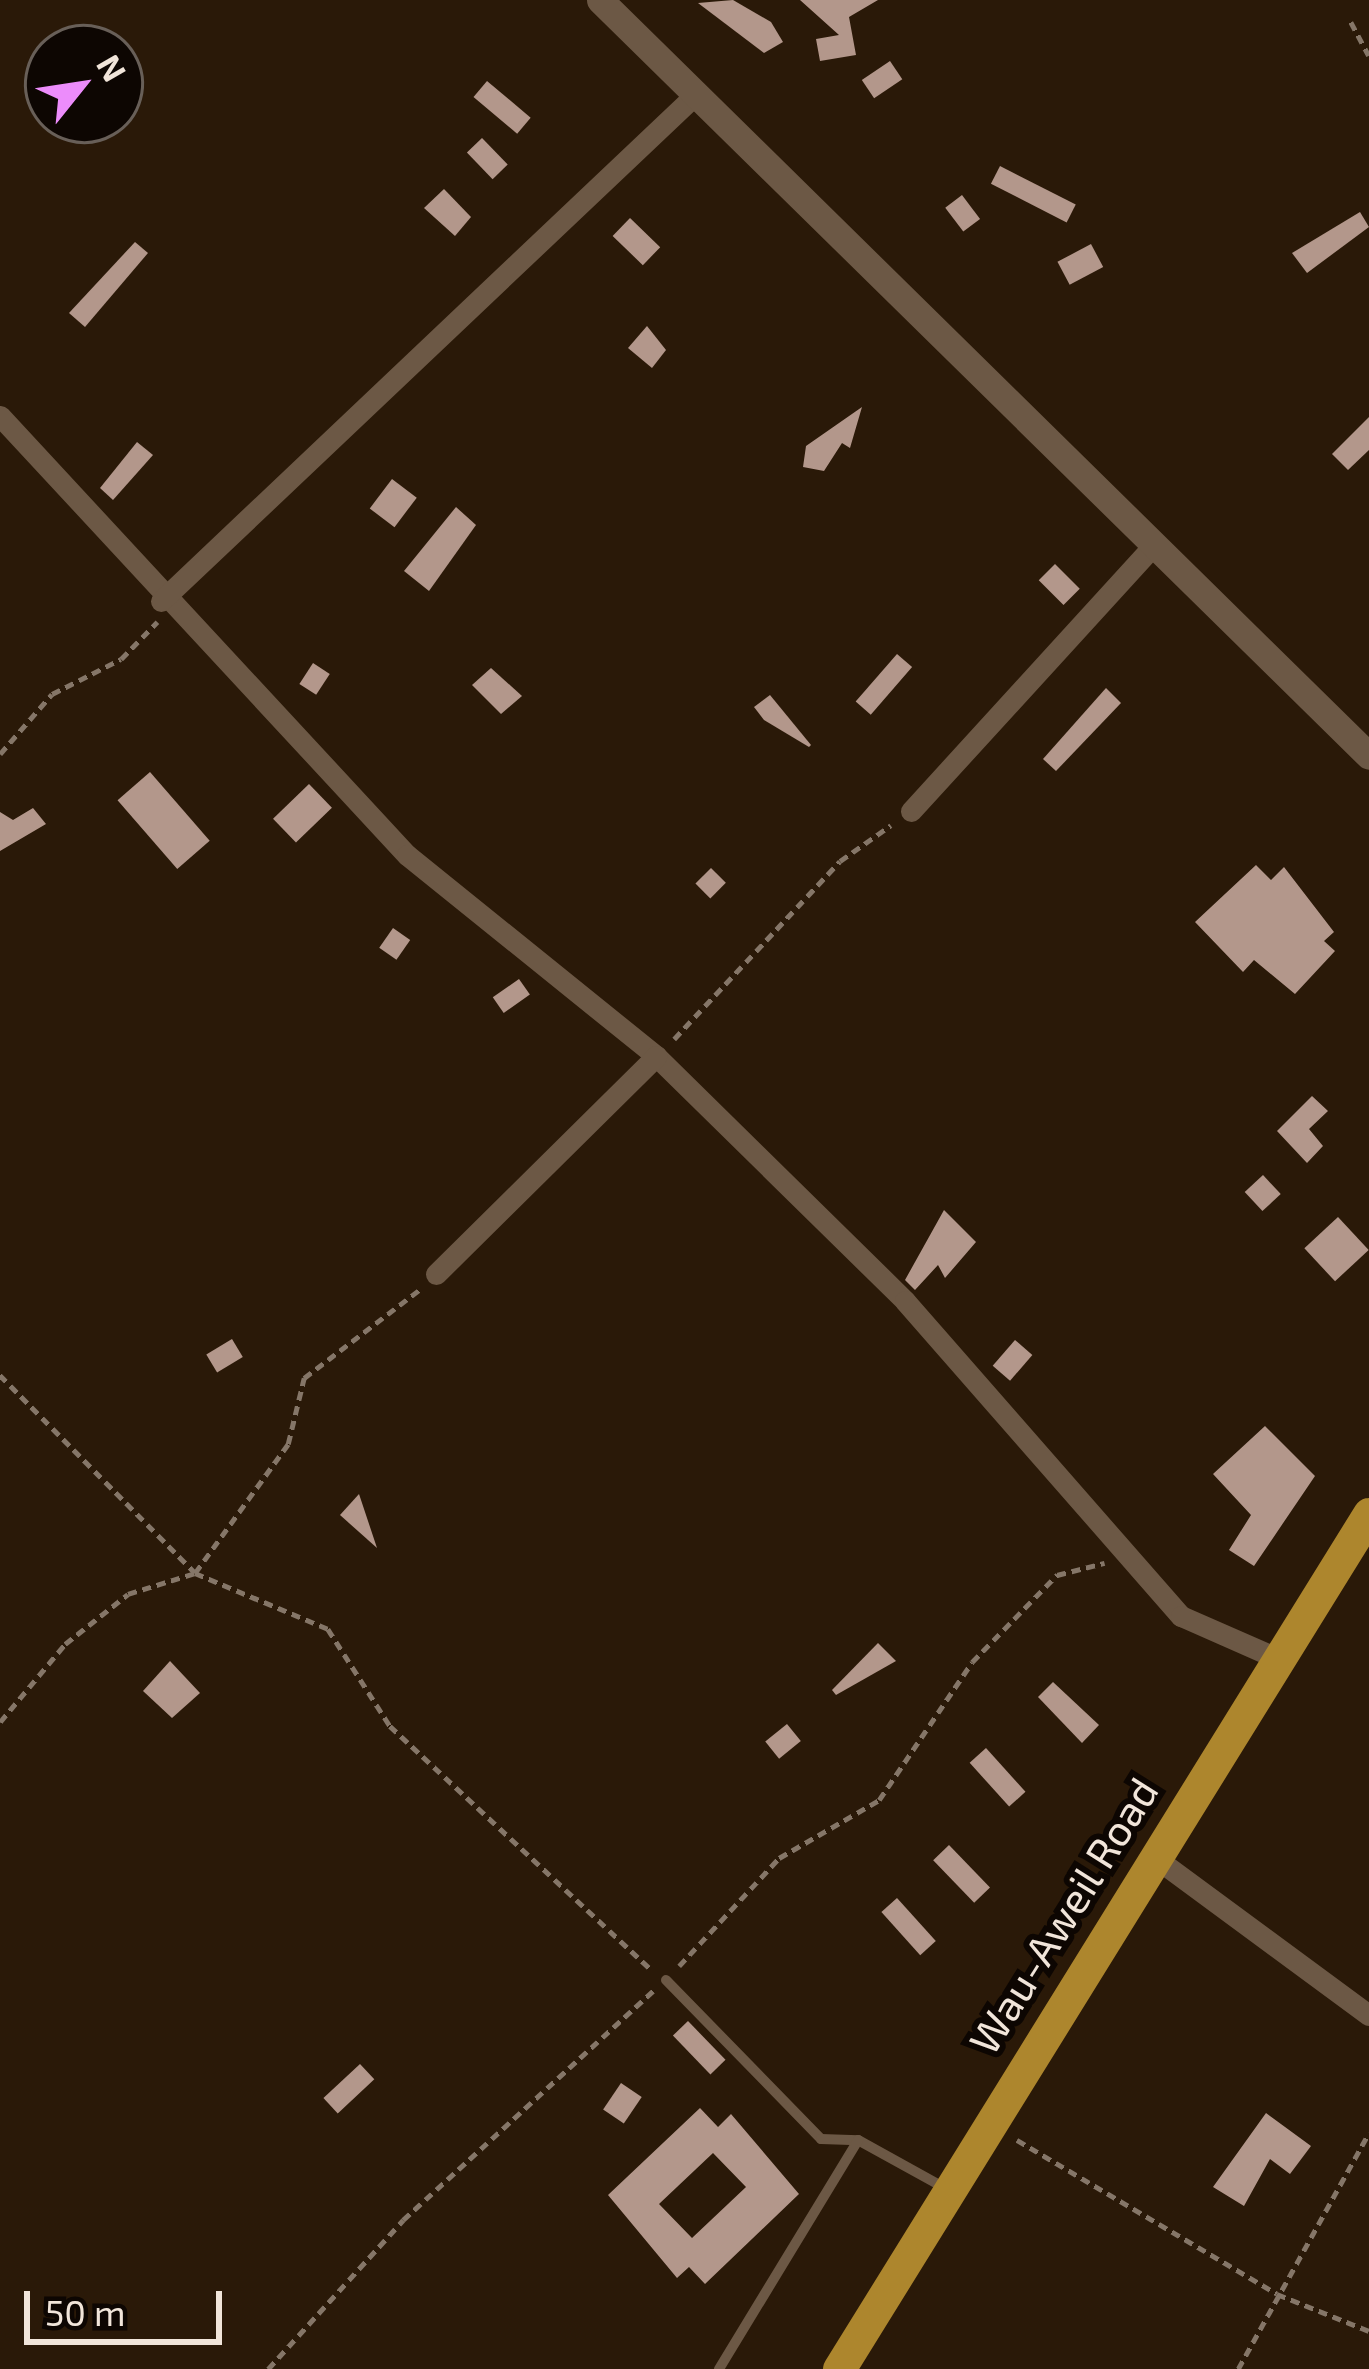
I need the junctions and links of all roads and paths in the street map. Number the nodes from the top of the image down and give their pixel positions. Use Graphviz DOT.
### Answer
graph roads {
  1 [pos="600,0"];
  2 [pos="1351,22"];
  3 [pos="1369,56"];
  4 [pos="696,94"];
  5 [pos="0,416"];
  6 [pos="1154,545"];
  7 [pos="160,602"];
  8 [pos="0,754"];
  9 [pos="1369,756"];
  10 [pos="911,811"];
  11 [pos="656,1056"];
  12 [pos="436,1274"];
  13 [pos="0,1375"];
  14 [pos="1369,1514"];
  15 [pos="1136,1564"];
  16 [pos="195,1573"];
  17 [pos="1272,1656"];
  18 [pos="0,1721"];
  19 [pos="1153,1856"];
  20 [pos="666,1980"];
  21 [pos="1369,2014"];
  22 [pos="986,2122"];
  23 [pos="1369,2133"];
  24 [pos="858,2140"];
  25 [pos="948,2190"];
  26 [pos="1277,2294"];
  27 [pos="1369,2331"];
  28 [pos="268,2369"];
  29 [pos="718,2369"];
  30 [pos="839,2369"];
  31 [pos="1238,2369"];
  1 -- 4 [label="street"];
  2 -- 3 [label="path"];
  4 -- 6 [label="street"];
  4 -- 7 [label="street"];
  5 -- 7 [label="street"];
  6 -- 9 [label="street"];
  6 -- 10 [label="street"];
  7 -- 8 [label="path"];
  7 -- 11 [label="street"];
  10 -- 11 [label="path"];
  11 -- 12 [label="street"];
  11 -- 15 [label="street"];
  12 -- 16 [label="path"];
  13 -- 16 [label="path"];
  14 -- 17 [label="main road, Wau-Aweil Road"];
  15 -- 17 [label="street"];
  15 -- 20 [label="path"];
  16 -- 18 [label="path"];
  16 -- 20 [label="path"];
  17 -- 19 [label="main road, Wau-Aweil Road"];
  19 -- 21 [label="street"];
  19 -- 22 [label="main road, Wau-Aweil Road"];
  20 -- 24 [label="lane"];
  20 -- 28 [label="path"];
  22 -- 25 [label="main road, Wau-Aweil Road"];
  22 -- 26 [label="path"];
  23 -- 26 [label="path"];
  24 -- 25 [label="lane"];
  24 -- 29 [label="lane"];
  25 -- 30 [label="main road, Wau-Aweil Road"];
  26 -- 27 [label="path"];
  26 -- 31 [label="path"];
}
